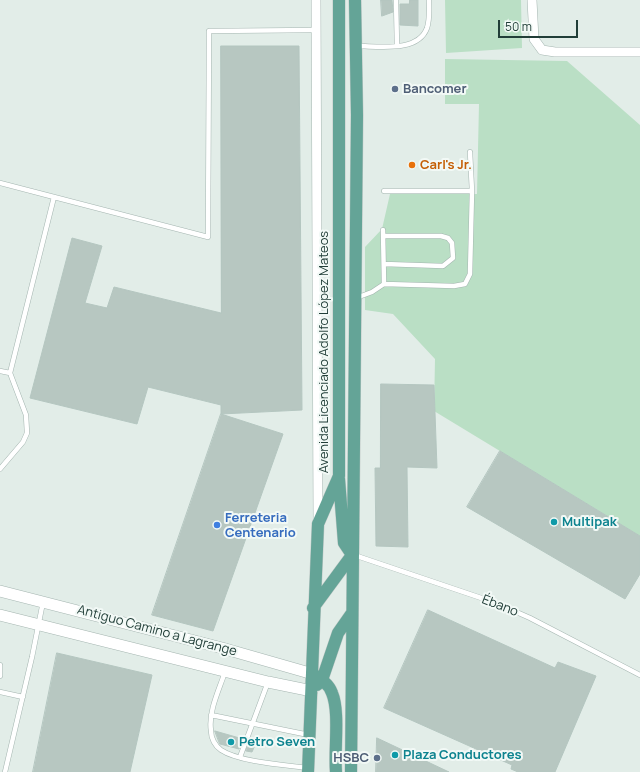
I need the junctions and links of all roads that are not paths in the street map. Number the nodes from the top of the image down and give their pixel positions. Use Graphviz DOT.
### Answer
graph roads {
  1 [pos="316,0"];
  2 [pos="339,0"];
  3 [pos="355,0"];
  4 [pos="396,0"];
  5 [pos="428,0"];
  6 [pos="532,0"];
  7 [pos="316,30"];
  8 [pos="355,46"];
  9 [pos="397,46"];
  10 [pos="640,52"];
  11 [pos="470,152"];
  12 [pos="0,183"];
  13 [pos="384,191"];
  14 [pos="472,191"];
  15 [pos="54,197"];
  16 [pos="383,230"];
  17 [pos="383,236"];
  18 [pos="384,264"];
  19 [pos="384,284"];
  20 [pos="355,298"];
  21 [pos="0,371"];
  22 [pos="10,373"];
  23 [pos="0,469"];
  24 [pos="339,476"];
  25 [pos="318,524"];
  26 [pos="352,555"];
  27 [pos="0,590"];
  28 [pos="43,601"];
  29 [pos="313,608"];
  30 [pos="352,613"];
  31 [pos="0,615"];
  32 [pos="38,625"];
  33 [pos="0,665"];
  34 [pos="224,672"];
  35 [pos="640,675"];
  36 [pos="0,676"];
  37 [pos="318,677"];
  38 [pos="268,682"];
  39 [pos="312,691"];
  40 [pos="0,692"];
  41 [pos="23,697"];
  42 [pos="211,715"];
  43 [pos="251,723"];
  44 [pos="310,736"];
  45 [pos="240,757"];
  46 [pos="309,771"];
  47 [pos="5,772"];
  48 [pos="336,772"];
  49 [pos="351,772"];
  1 -- 7 [label="street"];
  2 -- 24 [label="main road, Avenida Licenciado Adolfo López Mateos"];
  3 -- 8 [label="main road"];
  4 -- 9 [label="lane"];
  5 -- 9 [label="lane"];
  6 -- 10 [label="street"];
  7 -- 15 [label="lane"];
  7 -- 25 [label="street"];
  8 -- 9 [label="lane"];
  8 -- 20 [label="main road"];
  11 -- 14 [label="lane"];
  12 -- 15 [label="lane"];
  13 -- 14 [label="lane"];
  14 -- 19 [label="lane"];
  15 -- 22 [label="lane"];
  16 -- 17 [label="lane"];
  17 -- 18 [label="lane"];
  17 -- 18 [label="lane"];
  18 -- 19 [label="lane"];
  19 -- 20 [label="lane"];
  20 -- 26 [label="main road"];
  21 -- 22 [label="lane"];
  22 -- 23 [label="lane"];
  24 -- 25 [label="main road, Avenida Licenciado Adolfo López Mateos"];
  24 -- 26 [label="main road"];
  25 -- 29 [label="main road, Avenida Licenciado Adolfo López Mateos"];
  26 -- 29 [label="main road"];
  26 -- 30 [label="main road"];
  26 -- 35 [label="lane, Ébano"];
  27 -- 28 [label="street, Antiguo Camino a Lagrange"];
  28 -- 32 [label="lane"];
  28 -- 37 [label="street, Antiguo Camino a Lagrange"];
  29 -- 37 [label="main road, Avenida Licenciado Adolfo López Mateos"];
  30 -- 37 [label="main road"];
  30 -- 49 [label="main road"];
  31 -- 32 [label="street, Antiguo Camino a Lagrange"];
  32 -- 34 [label="street, Antiguo Camino a Lagrange"];
  32 -- 41 [label="lane"];
  33 -- 36 [label="lane"];
  34 -- 38 [label="street, Antiguo Camino a Lagrange"];
  34 -- 42 [label="lane"];
  37 -- 39 [label="main road"];
  37 -- 48 [label="main road"];
  38 -- 39 [label="street, Antiguo Camino a Lagrange"];
  38 -- 43 [label="lane"];
  39 -- 44 [label="main road"];
  40 -- 41 [label="lane"];
  41 -- 47 [label="lane"];
  42 -- 43 [label="lane"];
  42 -- 45 [label="lane"];
  43 -- 44 [label="lane"];
  43 -- 45 [label="lane"];
  44 -- 46 [label="main road"];
  45 -- 46 [label="lane"];
}
